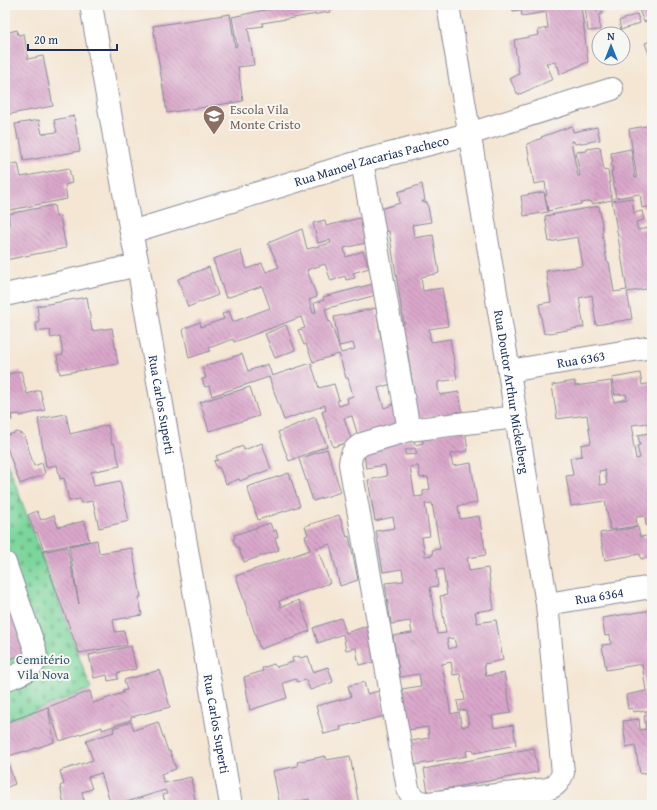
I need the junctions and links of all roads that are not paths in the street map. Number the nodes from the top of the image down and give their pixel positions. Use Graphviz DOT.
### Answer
graph roads {
  1 [pos="91,5"];
  2 [pos="448,5"];
  3 [pos="612,89"];
  4 [pos="469,134"];
  5 [pos="362,161"];
  6 [pos="131,232"];
  7 [pos="138,265"];
  8 [pos="5,295"];
  9 [pos="652,347"];
  10 [pos="510,371"];
  11 [pos="516,417"];
  12 [pos="409,430"];
  13 [pos="5,563"];
  14 [pos="652,587"];
  15 [pos="547,604"];
  16 [pos="7,679"];
  17 [pos="231,805"];
  1 -- 6 [label="street, Rua Carlos Superti"];
  2 -- 4 [label="street, Rua Doutor Arthur Mickelberg"];
  3 -- 4 [label="street, Rua Manoel Zacarias Pacheco"];
  4 -- 5 [label="street, Rua Manoel Zacarias Pacheco"];
  4 -- 10 [label="street, Rua Doutor Arthur Mickelberg"];
  5 -- 6 [label="street, Rua Manoel Zacarias Pacheco"];
  5 -- 12 [label="street"];
  6 -- 7 [label="street, Rua Carlos Superti"];
  7 -- 8 [label="street"];
  7 -- 17 [label="street, Rua Carlos Superti"];
  9 -- 10 [label="street, Rua 6363"];
  10 -- 11 [label="street, Rua Doutor Arthur Mickelberg"];
  11 -- 12 [label="street"];
  11 -- 15 [label="street, Rua Doutor Arthur Mickelberg"];
  12 -- 15 [label="street, Rua Doutor Arthur Mickelberg"];
  13 -- 16 [label="street"];
  14 -- 15 [label="street, Rua 6364"];
}
